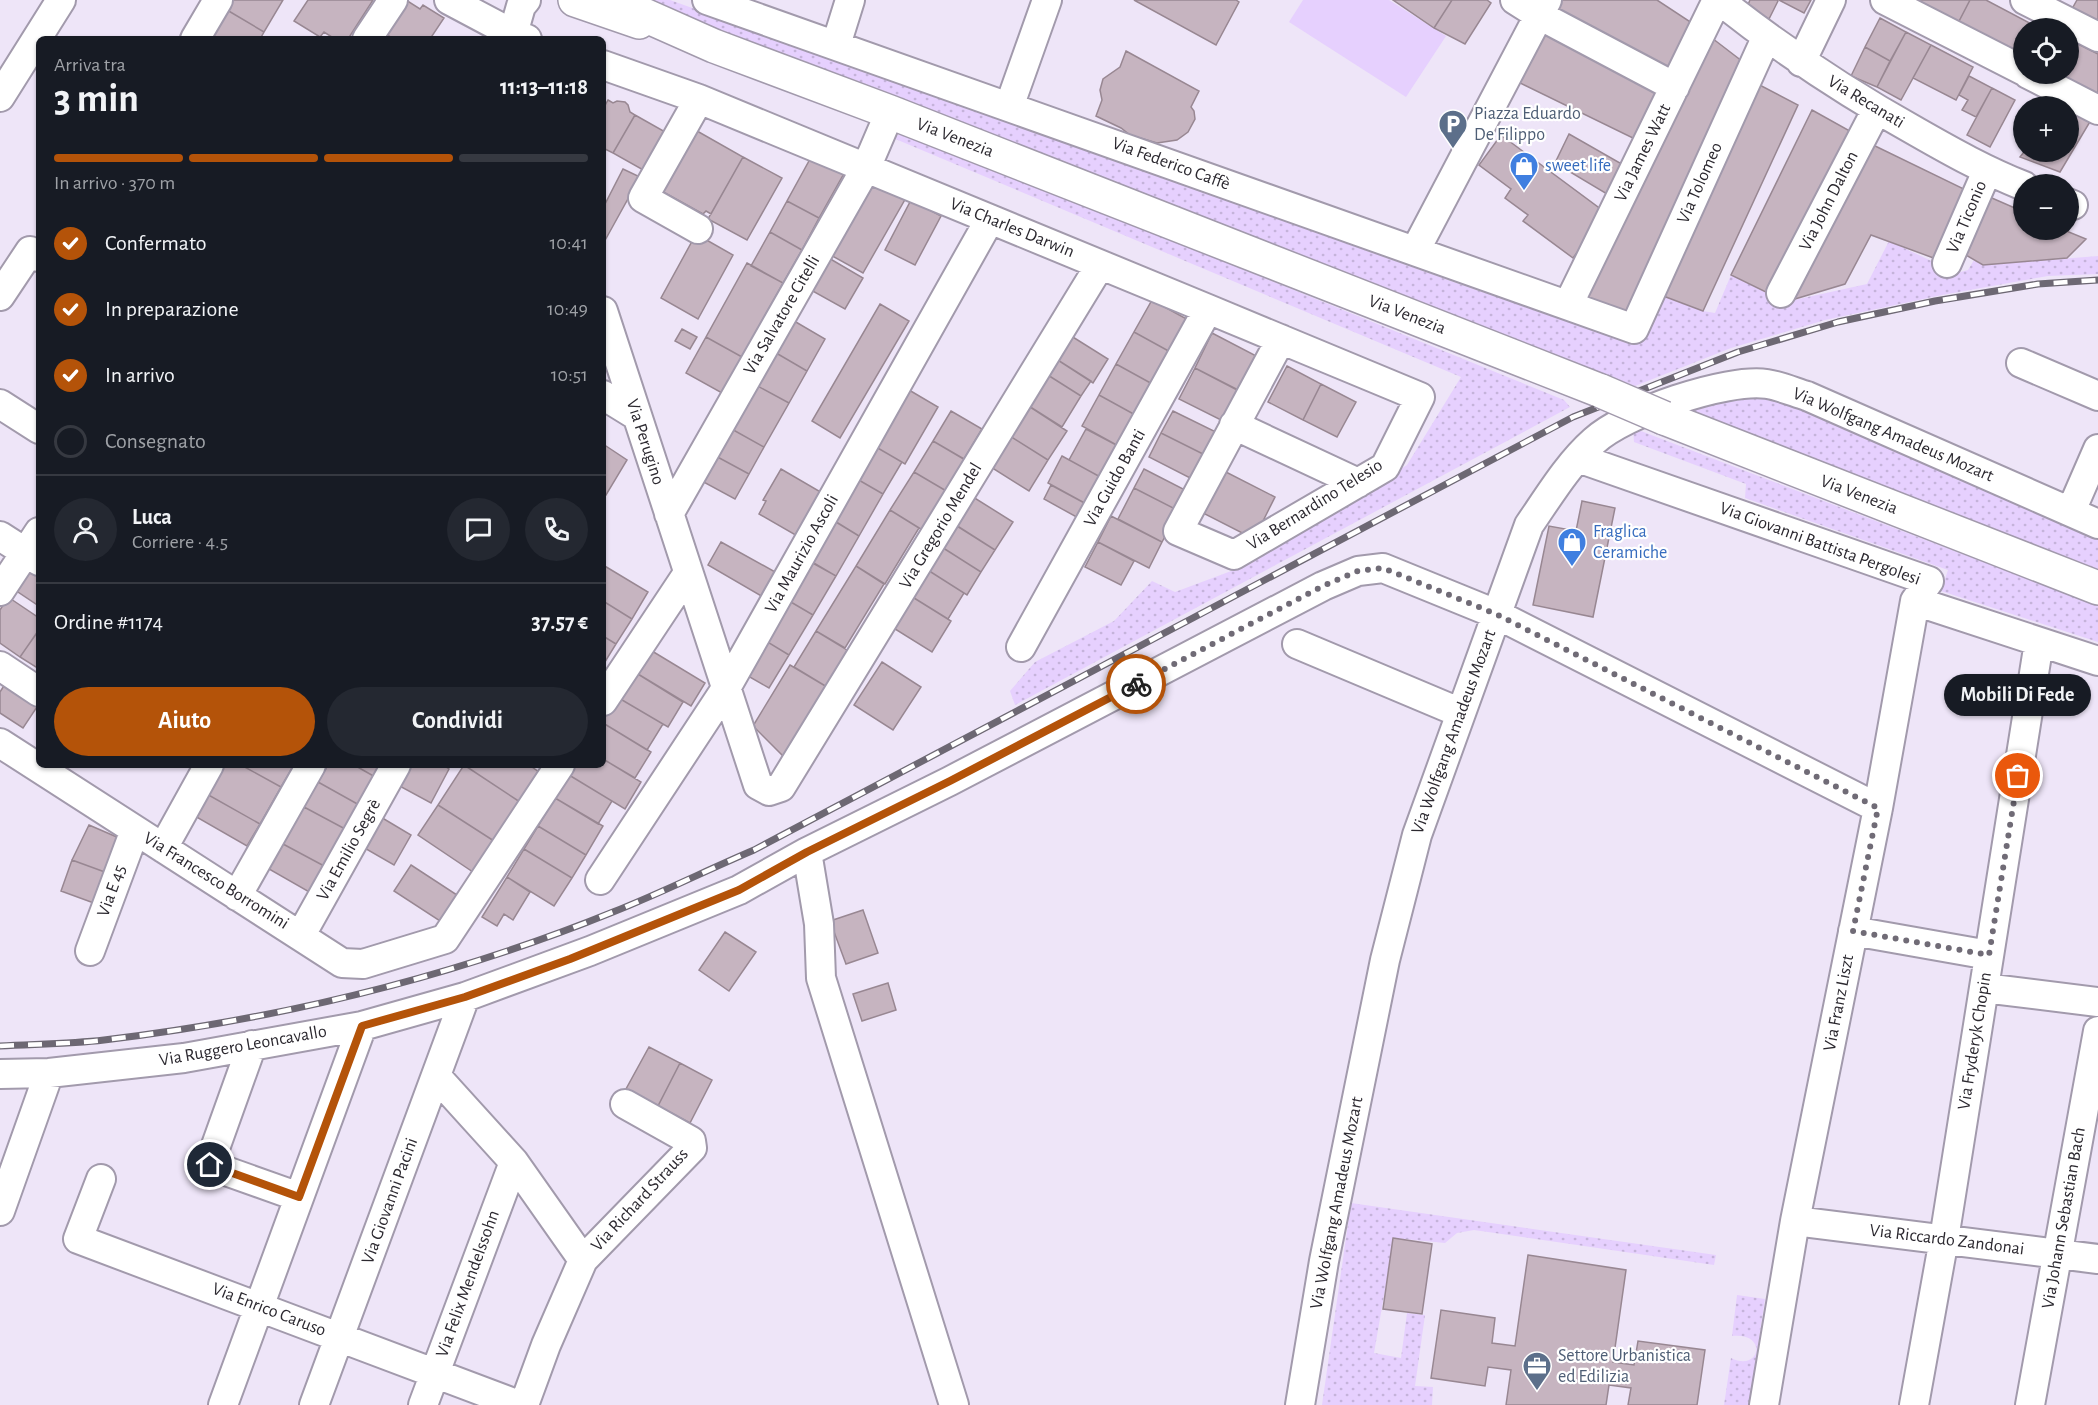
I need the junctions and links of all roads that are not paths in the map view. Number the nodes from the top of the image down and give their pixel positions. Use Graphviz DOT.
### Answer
graph roads {
  1 [pos="61,0"];
  2 [pos="218,0"];
  3 [pos="393,0"];
  4 [pos="448,0"];
  5 [pos="526,0"];
  6 [pos="575,0"];
  7 [pos="617,0"];
  8 [pos="708,0"];
  9 [pos="850,0"];
  10 [pos="1047,0"];
  11 [pos="1515,0"];
  12 [pos="1718,0"];
  13 [pos="1831,0"];
  14 [pos="1885,0"];
  15 [pos="2025,0"];
  16 [pos="1543,8"];
  17 [pos="38,36"];
  18 [pos="197,36"];
  19 [pos="370,36"];
  20 [pos="516,36"];
  21 [pos="518,36"];
  22 [pos="1766,38"];
  23 [pos="2098,38"];
  24 [pos="36,40"];
  25 [pos="836,45"];
  26 [pos="714,46"];
  27 [pos="1801,62"];
  28 [pos="2013,65"];
  29 [pos="606,66"];
  30 [pos="2047,84"];
  31 [pos="1675,87"];
  32 [pos="0,97"];
  33 [pos="699,99"];
  34 [pos="1009,107"];
  35 [pos="1877,109"];
  36 [pos="2098,110"];
  37 [pos="890,112"];
  38 [pos="866,168"];
  39 [pos="1987,171"];
  40 [pos="2013,182"];
  41 [pos="990,219"];
  42 [pos="698,229"];
  43 [pos="1415,251"];
  44 [pos="36,254"];
  45 [pos="1947,263"];
  46 [pos="1100,265"];
  47 [pos="1781,293"];
  48 [pos="0,296"];
  49 [pos="1568,305"];
  50 [pos="1208,309"];
  51 [pos="606,320"];
  52 [pos="1634,328"];
  53 [pos="1281,339"];
  54 [pos="2021,363"];
  55 [pos="2098,396"];
  56 [pos="1420,397"];
  57 [pos="0,404"];
  58 [pos="606,405"];
  59 [pos="637,416"];
  60 [pos="1234,425"];
  61 [pos="36,427"];
  62 [pos="2098,449"];
  63 [pos="1578,458"];
  64 [pos="1359,483"];
  65 [pos="2071,511"];
  66 [pos="669,514"];
  67 [pos="2098,524"];
  68 [pos="0,536"];
  69 [pos="34,549"];
  70 [pos="688,573"];
  71 [pos="2098,588"];
  72 [pos="0,591"];
  73 [pos="1915,601"];
  74 [pos="1496,614"];
  75 [pos="2039,642"];
  76 [pos="1297,644"];
  77 [pos="1021,647"];
  78 [pos="2098,661"];
  79 [pos="0,666"];
  80 [pos="36,690"];
  81 [pos="726,690"];
  82 [pos="606,696"];
  83 [pos="1461,713"];
  84 [pos="0,743"];
  85 [pos="36,766"];
  86 [pos="39,768"];
  87 [pos="207,768"];
  88 [pos="309,768"];
  89 [pos="394,768"];
  90 [pos="558,768"];
  91 [pos="781,787"];
  92 [pos="1878,808"];
  93 [pos="135,830"];
  94 [pos="163,848"];
  95 [pos="807,852"];
  96 [pos="600,880"];
  97 [pos="237,896"];
  98 [pos="1853,931"];
  99 [pos="301,935"];
  100 [pos="90,951"];
  101 [pos="1989,955"];
  102 [pos="1984,988"];
  103 [pos="465,997"];
  104 [pos="2098,1002"];
  105 [pos="362,1026"];
  106 [pos="2098,1031"];
  107 [pos="252,1045"];
  108 [pos="49,1073"];
  109 [pos="0,1074"];
  110 [pos="436,1076"];
  111 [pos="625,1104"];
  112 [pos="514,1162"];
  113 [pos="101,1179"];
  114 [pos="299,1197"];
  115 [pos="0,1211"];
  116 [pos="1795,1221"];
  117 [pos="1944,1239"];
  118 [pos="2057,1254"];
  119 [pos="2098,1259"];
  120 [pos="584,1260"];
  121 [pos="259,1306"];
  122 [pos="339,1336"];
  123 [pos="435,1373"];
  124 [pos="223,1405"];
  125 [pos="314,1405"];
  126 [pos="423,1405"];
  127 [pos="519,1405"];
  128 [pos="525,1405"];
  129 [pos="954,1405"];
  130 [pos="1300,1405"];
  131 [pos="1764,1405"];
  132 [pos="1914,1405"];
  133 [pos="2030,1405"];
  1 -- 17 [label="street"];
  2 -- 18 [label="street"];
  3 -- 19 [label="street"];
  4 -- 20 [label="street"];
  5 -- 21 [label="street"];
  6 -- 26 [label="main road"];
  7 -- 26 [label="main road"];
  8 -- 25 [label="street, Via Federico Caffè"];
  9 -- 25 [label="street"];
  10 -- 34 [label="street"];
  11 -- 16 [label="street"];
  12 -- 22 [label="street, Via Recanati"];
  12 -- 31 [label="street, Via James Watt"];
  13 -- 27 [label="street"];
  14 -- 28 [label="street"];
  15 -- 23 [label="street"];
  16 -- 31 [label="street"];
  16 -- 43 [label="street"];
  22 -- 27 [label="street, Via Recanati"];
  22 -- 52 [label="street, Via Tolomeo"];
  24 -- 32 [label="street"];
  25 -- 34 [label="street, Via Federico Caffè"];
  26 -- 37 [label="main road, Via Venezia"];
  27 -- 35 [label="street, Via Recanati"];
  29 -- 33 [label="street, Via Charles Darwin"];
  30 -- 36 [label="street"];
  31 -- 49 [label="street, Via James Watt"];
  33 -- 38 [label="street, Via Charles Darwin"];
  33 -- 42 [label="street"];
  34 -- 43 [label="street, Via Federico Caffè"];
  35 -- 39 [label="street, Via Recanati"];
  35 -- 47 [label="street, Via John Dalton"];
  37 -- 38 [label="street, Via Salvatore Citelli"];
  37 -- 71 [label="main road, Via Venezia, bridge"];
  38 -- 41 [label="street, Via Charles Darwin"];
  38 -- 66 [label="street, Via Salvatore Citelli"];
  39 -- 40 [label="street, Via Recanati"];
  39 -- 45 [label="street, Via Ticonio"];
  41 -- 46 [label="street, Via Charles Darwin"];
  41 -- 81 [label="street, Via Maurizio Ascoli"];
  43 -- 49 [label="street, Via Federico Caffè"];
  44 -- 48 [label="street"];
  46 -- 50 [label="street, Via Charles Darwin"];
  46 -- 91 [label="street, Via Gregorio Mendel"];
  49 -- 52 [label="street, Via Federico Caffè"];
  50 -- 53 [label="street, Via Charles Darwin"];
  50 -- 77 [label="street, Via Guido Banti"];
  51 -- 59 [label="street, Via Perugino"];
  53 -- 56 [label="street, Via Charles Darwin"];
  53 -- 60 [label="street, Via Bernardino Telesio"];
  54 -- 55 [label="street"];
  56 -- 64 [label="street, Via Bernardino Telesio"];
  57 -- 61 [label="street"];
  58 -- 59 [label="street"];
  59 -- 66 [label="street, Via Perugino"];
  60 -- 64 [label="street"];
  60 -- 64 [label="street, Via Bernardino Telesio"];
  62 -- 65 [label="street"];
  63 -- 65 [label="street, Via Wolfgang Amadeus Mozart"];
  63 -- 73 [label="street, Via Giovanni Battista Pergolesi"];
  63 -- 74 [label="street, Via Wolfgang Amadeus Mozart"];
  65 -- 67 [label="street, Via Wolfgang Amadeus Mozart"];
  66 -- 70 [label="street, Via Perugino"];
  68 -- 69 [label="street"];
  69 -- 72 [label="street"];
  70 -- 81 [label="street, Via Perugino"];
  70 -- 82 [label="street"];
  73 -- 75 [label="street, Via Giovanni Battista Pergolesi"];
  73 -- 92 [label="street, Via Franz Liszt"];
  74 -- 83 [label="street, Via Wolfgang Amadeus Mozart"];
  74 -- 92 [label="street, Via Ruggero Leoncavallo"];
  74 -- 95 [label="street, Via Ruggero Leoncavallo"];
  75 -- 78 [label="street, Via Giovanni Battista Pergolesi"];
  75 -- 101 [label="street, Via Fryderyk Chopin"];
  76 -- 83 [label="street"];
  79 -- 80 [label="street"];
  81 -- 91 [label="street, Via Perugino"];
  81 -- 96 [label="street, Via Maurizio Ascoli"];
  83 -- 130 [label="street, Via Wolfgang Amadeus Mozart"];
  84 -- 85 [label="street, Via Francesco Borromini"];
  86 -- 93 [label="street, Via Francesco Borromini"];
  87 -- 94 [label="street"];
  88 -- 97 [label="street"];
  89 -- 99 [label="street, Via Emilio Segrè"];
  90 -- 99 [label="street, Via Francesco Borromini"];
  92 -- 98 [label="street, Via Franz Liszt"];
  93 -- 94 [label="street, Via Francesco Borromini"];
  93 -- 100 [label="street, Via E 45"];
  94 -- 97 [label="street, Via Francesco Borromini"];
  95 -- 103 [label="street, Via Ruggero Leoncavallo"];
  95 -- 129 [label="street"];
  97 -- 99 [label="street, Via Francesco Borromini"];
  98 -- 101 [label="street"];
  98 -- 116 [label="street, Via Franz Liszt"];
  101 -- 102 [label="street, Via Fryderyk Chopin"];
  102 -- 104 [label="street"];
  102 -- 117 [label="street, Via Fryderyk Chopin"];
  103 -- 105 [label="street, Via Ruggero Leoncavallo"];
  103 -- 110 [label="street, Via Giovanni Pacini"];
  105 -- 107 [label="street, Via Ruggero Leoncavallo"];
  105 -- 114 [label="street"];
  106 -- 118 [label="street, Via Johann Sebastian Bach"];
  107 -- 108 [label="street, Via Ruggero Leoncavallo"];
  107 -- 114 [label="street"];
  108 -- 109 [label="street, Via Ruggero Leoncavallo"];
  108 -- 115 [label="street"];
  110 -- 112 [label="street, Via Richard Strauss"];
  110 -- 122 [label="street, Via Giovanni Pacini"];
  111 -- 120 [label="street, Via Richard Strauss"];
  112 -- 120 [label="street, Via Richard Strauss"];
  112 -- 123 [label="street, Via Felix Mendelssohn"];
  113 -- 121 [label="street, Via Enrico Caruso"];
  114 -- 121 [label="street"];
  116 -- 117 [label="street, Via Riccardo Zandonai"];
  116 -- 131 [label="street, Via Franz Liszt"];
  117 -- 118 [label="street, Via Riccardo Zandonai"];
  117 -- 132 [label="street, Via Fryderyk Chopin"];
  118 -- 119 [label="street, Via Riccardo Zandonai"];
  118 -- 133 [label="street, Via Johann Sebastian Bach"];
  120 -- 128 [label="street, Via Richard Strauss"];
  121 -- 122 [label="street, Via Enrico Caruso"];
  121 -- 124 [label="street"];
  122 -- 123 [label="street, Via Enrico Caruso"];
  122 -- 125 [label="street, Via Giovanni Pacini"];
  123 -- 126 [label="street, Via Felix Mendelssohn"];
  123 -- 127 [label="street, Via Enrico Caruso"];
}
